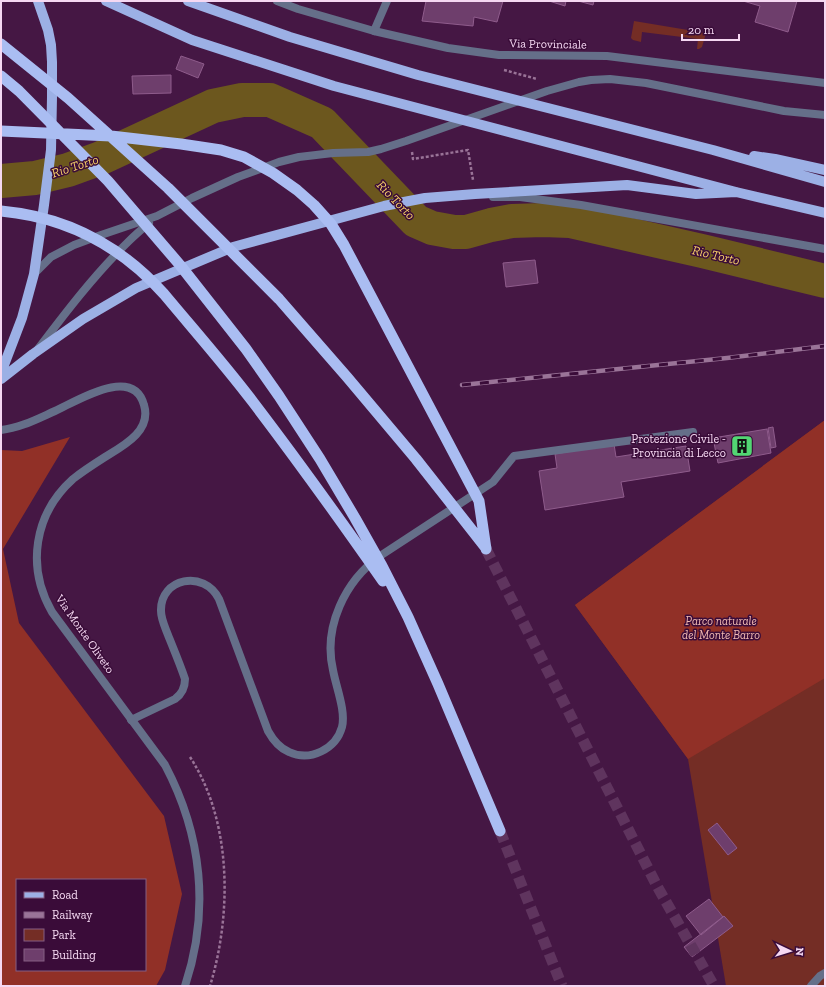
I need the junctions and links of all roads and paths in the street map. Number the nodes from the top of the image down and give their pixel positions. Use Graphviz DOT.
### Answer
graph roads {
  1 [pos="38,1"];
  2 [pos="106,1"];
  3 [pos="188,1"];
  4 [pos="277,1"];
  5 [pos="387,1"];
  6 [pos="374,31"];
  7 [pos="1,44"];
  8 [pos="498,69"];
  9 [pos="1,76"];
  10 [pos="544,78"];
  11 [pos="825,83"];
  12 [pos="825,115"];
  13 [pos="1,131"];
  14 [pos="410,140"];
  15 [pos="714,150"];
  16 [pos="825,170"];
  17 [pos="471,172"];
  18 [pos="825,182"];
  19 [pos="736,192"];
  20 [pos="475,194"];
  21 [pos="1,211"];
  22 [pos="825,213"];
  23 [pos="157,216"];
  24 [pos="825,249"];
  25 [pos="34,274"];
  26 [pos="33,354"];
  27 [pos="1,373"];
  28 [pos="1,379"];
  29 [pos="1,430"];
  30 [pos="693,432"];
  31 [pos="408,617"];
  32 [pos="131,720"];
  33 [pos="190,757"];
  34 [pos="500,831"];
  35 [pos="825,973"];
  36 [pos="184,986"];
  37 [pos="210,986"];
  38 [pos="812,986"];
  1 -- 25 [label="main road"];
  2 -- 19 [label="main road"];
  3 -- 15 [label="main road"];
  4 -- 6 [label="street, Via Provinciale"];
  5 -- 6 [label="street"];
  6 -- 11 [label="street, Via Provinciale"];
  7 -- 13 [label="highway"];
  8 -- 10 [label="path"];
  9 -- 31 [label="highway"];
  12 -- 14 [label="street"];
  14 -- 17 [label="path"];
  14 -- 23 [label="street"];
  15 -- 16 [label="main road"];
  15 -- 18 [label="main road"];
  19 -- 20 [label="main road"];
  19 -- 22 [label="main road"];
  20 -- 24 [label="street"];
  20 -- 26 [label="main road"];
  21 -- 31 [label="highway"];
  23 -- 25 [label="street"];
  23 -- 26 [label="street"];
  25 -- 27 [label="main road"];
  26 -- 28 [label="main road"];
  29 -- 32 [label="street, Via Monte Oliveto"];
  30 -- 32 [label="street"];
  31 -- 34 [label="highway"];
  32 -- 36 [label="street, Via Monte Oliveto"];
  33 -- 37 [label="path"];
  35 -- 38 [label="street"];
}
